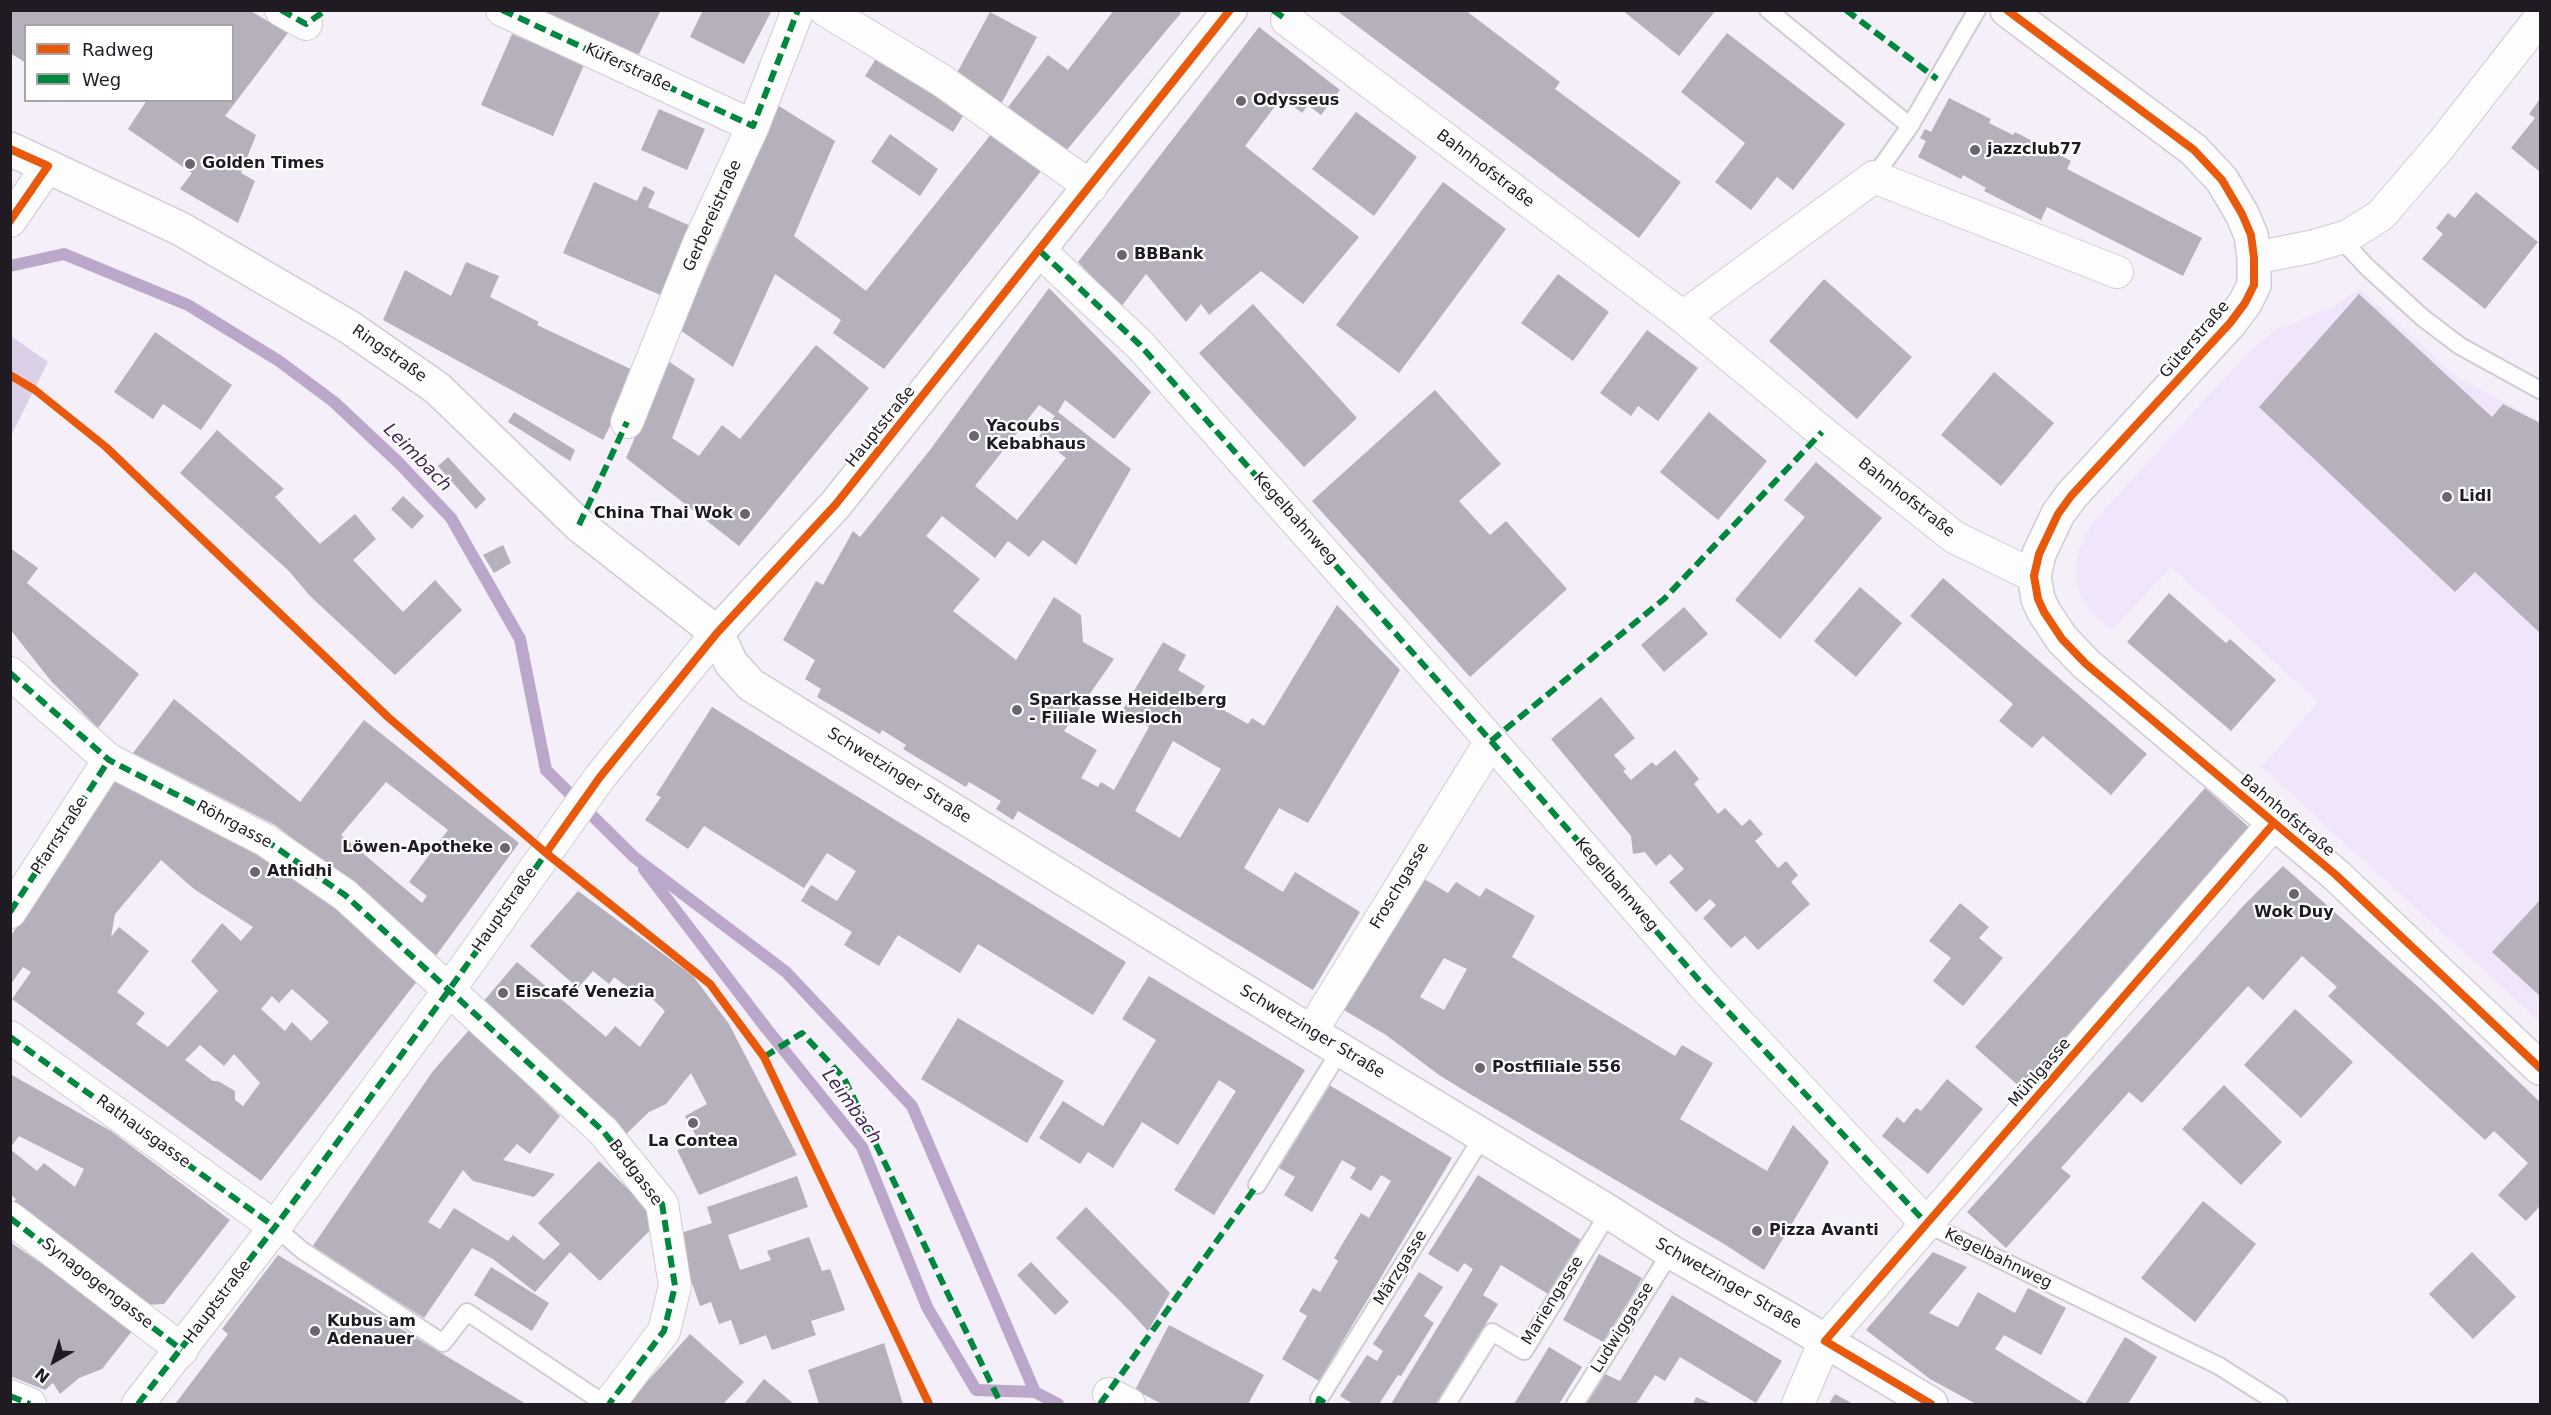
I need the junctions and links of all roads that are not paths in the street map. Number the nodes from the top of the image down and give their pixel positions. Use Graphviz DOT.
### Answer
graph roads {
  1 [pos="502,10"];
  2 [pos="798,10"];
  3 [pos="825,10"];
  4 [pos="1230,10"];
  5 [pos="1768,10"];
  6 [pos="1977,10"];
  7 [pos="2007,10"];
  8 [pos="2541,18"];
  9 [pos="1287,20"];
  10 [pos="753,126"];
  11 [pos="1910,126"];
  12 [pos="10,149"];
  13 [pos="48,166"];
  14 [pos="1875,177"];
  15 [pos="1091,187"];
  16 [pos="10,220"];
  17 [pos="2340,238"];
  18 [pos="1040,251"];
  19 [pos="2254,258"];
  20 [pos="2117,272"];
  21 [pos="1683,317"];
  22 [pos="2541,390"];
  23 [pos="627,422"];
  24 [pos="2034,576"];
  25 [pos="717,633"];
  26 [pos="10,673"];
  27 [pos="1491,741"];
  28 [pos="109,760"];
  29 [pos="2274,823"];
  30 [pos="10,912"];
  31 [pos="458,998"];
  32 [pos="1311,1032"];
  33 [pos="10,1037"];
  34 [pos="1341,1049"];
  35 [pos="2541,1068"];
  36 [pos="1484,1136"];
  37 [pos="1257,1185"];
  38 [pos="1609,1212"];
  39 [pos="10,1218"];
  40 [pos="1927,1224"];
  41 [pos="275,1227"];
  42 [pos="1671,1252"];
  43 [pos="1825,1341"];
  44 [pos="182,1350"];
  45 [pos="10,1396"];
  46 [pos="1319,1399"];
  47 [pos="30,1404"];
  48 [pos="138,1404"];
  49 [pos="607,1404"];
  50 [pos="1447,1404"];
  51 [pos="1575,1404"];
  52 [pos="1798,1404"];
  53 [pos="1931,1404"];
  54 [pos="2279,1404"];
  1 -- 10 [label="street, Küferstraße"];
  2 -- 10 [label="street, Gerbereistraße"];
  3 -- 15 [label="street"];
  4 -- 15 [label="street, Hauptstraße"];
  5 -- 11 [label="lane"];
  6 -- 11 [label="lane"];
  7 -- 19 [label="street, Güterstraße"];
  8 -- 17 [label="street"];
  9 -- 21 [label="street, Bahnhofstraße"];
  10 -- 23 [label="street, Gerbereistraße"];
  11 -- 14 [label="lane"];
  12 -- 13 [label="street, Ringstraße"];
  13 -- 16 [label="street"];
  13 -- 25 [label="street, Ringstraße"];
  14 -- 20 [label="street"];
  14 -- 21 [label="street"];
  15 -- 18 [label="street, Hauptstraße"];
  17 -- 19 [label="street"];
  17 -- 22 [label="lane"];
  18 -- 25 [label="street, Hauptstraße"];
  18 -- 27 [label="street, Kegelbahnweg"];
  19 -- 24 [label="street, Güterstraße"];
  21 -- 24 [label="street, Bahnhofstraße"];
  24 -- 29 [label="street, Bahnhofstraße"];
  25 -- 31 [label="street, Hauptstraße"];
  25 -- 32 [label="street, Schwetzinger Straße"];
  26 -- 28 [label="street, Röhrgasse"];
  27 -- 32 [label="street, Froschgasse"];
  27 -- 40 [label="street, Kegelbahnweg"];
  28 -- 30 [label="street, Pfarrstraße"];
  28 -- 31 [label="street, Röhrgasse"];
  29 -- 35 [label="street, Bahnhofstraße"];
  29 -- 40 [label="street, Mühlgasse"];
  31 -- 41 [label="street, Hauptstraße"];
  31 -- 49 [label="street, Badgasse"];
  32 -- 34 [label="street, Schwetzinger Straße"];
  33 -- 41 [label="street, Rathausgasse"];
  34 -- 36 [label="street, Schwetzinger Straße"];
  34 -- 37 [label="lane"];
  36 -- 38 [label="street, Schwetzinger Straße"];
  36 -- 46 [label="lane, Märzgasse"];
  38 -- 42 [label="street, Schwetzinger Straße"];
  38 -- 50 [label="lane, Mariengasse"];
  39 -- 44 [label="street, Synagogengasse"];
  40 -- 43 [label="street, Mühlgasse"];
  40 -- 54 [label="lane, Kegelbahnweg"];
  41 -- 44 [label="street, Hauptstraße"];
  41 -- 49 [label="lane"];
  42 -- 43 [label="street, Schwetzinger Straße"];
  42 -- 51 [label="lane, Ludwiggasse"];
  43 -- 52 [label="street, Mühlgasse"];
  43 -- 53 [label="street, Schwetzinger Straße"];
  44 -- 48 [label="street, Hauptstraße"];
  45 -- 47 [label="street"];
}
